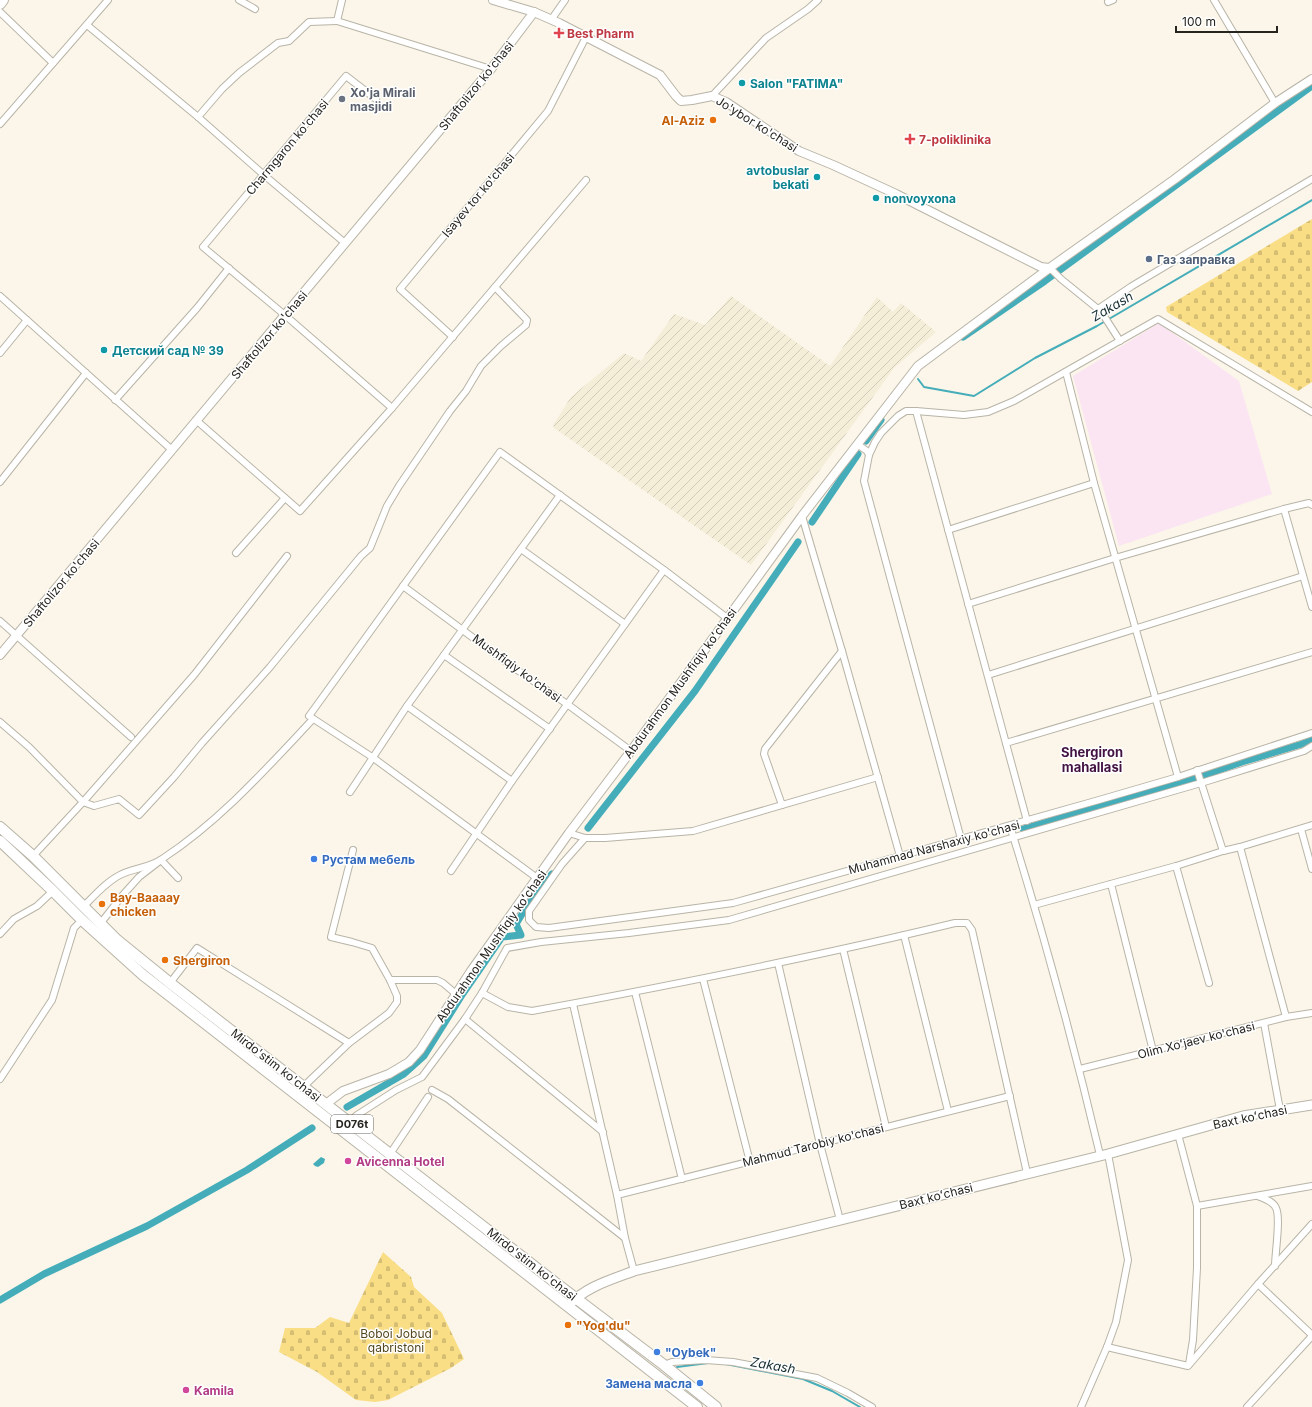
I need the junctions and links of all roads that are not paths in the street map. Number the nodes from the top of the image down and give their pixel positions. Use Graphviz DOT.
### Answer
graph roads {
  1 [pos="3,0"];
  2 [pos="108,0"];
  3 [pos="239,0"];
  4 [pos="342,0"];
  5 [pos="493,0"];
  6 [pos="564,0"];
  7 [pos="818,0"];
  8 [pos="1214,0"];
  9 [pos="0,4"];
  10 [pos="255,9"];
  11 [pos="0,12"];
  12 [pos="534,12"];
  13 [pos="337,20"];
  14 [pos="551,20"];
  15 [pos="87,25"];
  16 [pos="586,37"];
  17 [pos="53,63"];
  18 [pos="491,69"];
  19 [pos="1312,78"];
  20 [pos="712,96"];
  21 [pos="376,98"];
  22 [pos="1275,103"];
  23 [pos="198,117"];
  24 [pos="0,124"];
  25 [pos="264,175"];
  26 [pos="1312,178"];
  27 [pos="586,180"];
  28 [pos="345,243"];
  29 [pos="229,268"];
  30 [pos="1051,269"];
  31 [pos="495,287"];
  32 [pos="0,296"];
  33 [pos="1098,309"];
  34 [pos="286,316"];
  35 [pos="27,320"];
  36 [pos="453,337"];
  37 [pos="1120,341"];
  38 [pos="0,353"];
  39 [pos="1066,372"];
  40 [pos="86,373"];
  41 [pos="115,400"];
  42 [pos="392,408"];
  43 [pos="916,411"];
  44 [pos="1312,412"];
  45 [pos="196,420"];
  46 [pos="857,444"];
  47 [pos="172,450"];
  48 [pos="869,455"];
  49 [pos="0,482"];
  50 [pos="1094,483"];
  51 [pos="560,495"];
  52 [pos="285,498"];
  53 [pos="1312,505"];
  54 [pos="1284,509"];
  55 [pos="802,516"];
  56 [pos="948,530"];
  57 [pos="521,549"];
  58 [pos="236,553"];
  59 [pos="287,556"];
  60 [pos="1116,558"];
  61 [pos="664,570"];
  62 [pos="1303,576"];
  63 [pos="403,586"];
  64 [pos="968,604"];
  65 [pos="1312,607"];
  66 [pos="727,618"];
  67 [pos="0,622"];
  68 [pos="625,624"];
  69 [pos="463,629"];
  70 [pos="1136,629"];
  71 [pos="16,636"];
  72 [pos="842,651"];
  73 [pos="1312,652"];
  74 [pos="0,655"];
  75 [pos="444,655"];
  76 [pos="988,676"];
  77 [pos="1156,699"];
  78 [pos="567,704"];
  79 [pos="407,706"];
  80 [pos="313,719"];
  81 [pos="0,722"];
  82 [pos="550,729"];
  83 [pos="1312,732"];
  84 [pos="131,737"];
  85 [pos="1006,743"];
  86 [pos="1312,746"];
  87 [pos="631,751"];
  88 [pos="372,757"];
  89 [pos="1197,770"];
  90 [pos="878,776"];
  91 [pos="1178,777"];
  92 [pos="512,781"];
  93 [pos="1201,783"];
  94 [pos="350,792"];
  95 [pos="83,802"];
  96 [pos="782,805"];
  97 [pos="1027,821"];
  98 [pos="1312,825"];
  99 [pos="1010,826"];
  100 [pos="0,827"];
  101 [pos="1300,829"];
  102 [pos="477,833"];
  103 [pos="569,834"];
  104 [pos="585,838"];
  105 [pos="1013,838"];
  106 [pos="961,839"];
  107 [pos="0,841"];
  108 [pos="1240,847"];
  109 [pos="353,850"];
  110 [pos="1222,851"];
  111 [pos="33,856"];
  112 [pos="900,856"];
  113 [pos="161,860"];
  114 [pos="1176,866"];
  115 [pos="1312,869"];
  116 [pos="451,872"];
  117 [pos="178,878"];
  118 [pos="537,878"];
  119 [pos="1111,884"];
  120 [pos="53,891"];
  121 [pos="1034,905"];
  122 [pos="86,910"];
  123 [pos="82,920"];
  124 [pos="100,924"];
  125 [pos="0,934"];
  126 [pos="904,935"];
  127 [pos="843,949"];
  128 [pos="778,963"];
  129 [pos="703,979"];
  130 [pos="390,980"];
  131 [pos="170,983"];
  132 [pos="1209,983"];
  133 [pos="635,992"];
  134 [pos="482,993"];
  135 [pos="456,994"];
  136 [pos="573,1004"];
  137 [pos="1312,1013"];
  138 [pos="1286,1017"];
  139 [pos="465,1019"];
  140 [pos="1264,1023"];
  141 [pos="349,1043"];
  142 [pos="1153,1051"];
  143 [pos="1080,1069"];
  144 [pos="0,1078"];
  145 [pos="303,1087"];
  146 [pos="432,1090"];
  147 [pos="1010,1096"];
  148 [pos="428,1097"];
  149 [pos="326,1104"];
  150 [pos="1312,1105"];
  151 [pos="1280,1110"];
  152 [pos="948,1111"];
  153 [pos="349,1122"];
  154 [pos="886,1127"];
  155 [pos="603,1132"];
  156 [pos="1178,1134"];
  157 [pos="820,1144"];
  158 [pos="390,1154"];
  159 [pos="1104,1154"];
  160 [pos="750,1162"];
  161 [pos="1027,1173"];
  162 [pos="682,1179"];
  163 [pos="1312,1186"];
  164 [pos="617,1195"];
  165 [pos="1258,1195"];
  166 [pos="1197,1206"];
  167 [pos="840,1220"];
  168 [pos="1312,1224"];
  169 [pos="625,1238"];
  170 [pos="1274,1266"];
  171 [pos="634,1271"];
  172 [pos="1258,1284"];
  173 [pos="576,1297"];
  174 [pos="568,1306"];
  175 [pos="1312,1336"];
  176 [pos="1107,1347"];
  177 [pos="664,1365"];
  178 [pos="1188,1366"];
  179 [pos="697,1407"];
  180 [pos="716,1407"];
  181 [pos="872,1407"];
  182 [pos="1081,1407"];
  183 [pos="1247,1407"];
  1 -- 9 [label="main road"];
  2 -- 15 [label="street"];
  3 -- 10 [label="street"];
  4 -- 13 [label="street"];
  5 -- 12 [label="street, Jo'ybor ko'chasi"];
  6 -- 14 [label="street"];
  7 -- 20 [label="street"];
  8 -- 22 [label="street"];
  11 -- 17 [label="street"];
  12 -- 14 [label="street, Jo'ybor ko'chasi"];
  12 -- 18 [label="street, Shaftolizor ko'chasi"];
  13 -- 18 [label="street"];
  13 -- 23 [label="street"];
  14 -- 16 [label="street, Jo'ybor ko'chasi"];
  15 -- 17 [label="street"];
  15 -- 23 [label="street"];
  16 -- 20 [label="street, Jo'ybor ko'chasi"];
  16 -- 36 [label="street, Isayev tor ko'chasi"];
  17 -- 24 [label="street"];
  18 -- 28 [label="street, Shaftolizor ko'chasi"];
  19 -- 22 [label="street, Abdurahmon Mushfiqiy koʻchasi"];
  20 -- 30 [label="street, Jo'ybor ko'chasi"];
  21 -- 25 [label="street, Charmgaron ko'chasi"];
  22 -- 30 [label="street, Abdurahmon Mushfiqiy koʻchasi"];
  23 -- 25 [label="street"];
  25 -- 28 [label="street"];
  25 -- 29 [label="street, Charmgaron ko'chasi"];
  26 -- 33 [label="street"];
  27 -- 31 [label="street"];
  28 -- 34 [label="street, Shaftolizor ko'chasi"];
  29 -- 34 [label="street"];
  29 -- 41 [label="street"];
  30 -- 33 [label="street"];
  30 -- 46 [label="street, Abdurahmon Mushfiqiy koʻchasi"];
  31 -- 36 [label="street"];
  31 -- 95 [label="street"];
  32 -- 35 [label="street"];
  33 -- 37 [label="street"];
  34 -- 42 [label="street"];
  34 -- 45 [label="street, Shaftolizor ko'chasi"];
  35 -- 38 [label="street"];
  35 -- 40 [label="street"];
  36 -- 42 [label="street"];
  37 -- 39 [label="street"];
  37 -- 44 [label="street"];
  39 -- 43 [label="street"];
  39 -- 50 [label="street"];
  40 -- 41 [label="street"];
  40 -- 49 [label="street"];
  41 -- 47 [label="street"];
  42 -- 52 [label="street"];
  43 -- 48 [label="street"];
  43 -- 56 [label="street"];
  45 -- 47 [label="street, Shaftolizor ko'chasi"];
  45 -- 52 [label="street"];
  46 -- 48 [label="street"];
  46 -- 55 [label="street, Abdurahmon Mushfiqiy koʻchasi"];
  47 -- 71 [label="street, Shaftolizor ko'chasi"];
  48 -- 106 [label="street"];
  50 -- 56 [label="street"];
  50 -- 60 [label="street"];
  51 -- 57 [label="street"];
  51 -- 61 [label="street"];
  51 -- 63 [label="street"];
  52 -- 58 [label="street"];
  53 -- 54 [label="street"];
  54 -- 60 [label="street"];
  54 -- 62 [label="street"];
  55 -- 66 [label="street, Abdurahmon Mushfiqiy koʻchasi"];
  55 -- 72 [label="street"];
  56 -- 64 [label="street"];
  57 -- 68 [label="street"];
  57 -- 69 [label="street"];
  59 -- 95 [label="street"];
  60 -- 64 [label="street"];
  60 -- 70 [label="street"];
  61 -- 66 [label="street"];
  61 -- 68 [label="street"];
  62 -- 65 [label="street"];
  62 -- 70 [label="street"];
  63 -- 69 [label="street, Mushfiqiy ko'chasi"];
  63 -- 80 [label="street"];
  64 -- 76 [label="street"];
  66 -- 87 [label="street, Abdurahmon Mushfiqiy koʻchasi"];
  67 -- 71 [label="street"];
  68 -- 78 [label="street"];
  69 -- 75 [label="street"];
  69 -- 78 [label="street, Mushfiqiy ko'chasi"];
  70 -- 76 [label="street"];
  70 -- 77 [label="street"];
  71 -- 74 [label="street, Shaftolizor ko'chasi"];
  71 -- 84 [label="street"];
  72 -- 90 [label="street"];
  72 -- 96 [label="street"];
  73 -- 77 [label="street"];
  75 -- 79 [label="street"];
  75 -- 82 [label="street"];
  76 -- 85 [label="street"];
  77 -- 85 [label="street"];
  77 -- 91 [label="street"];
  78 -- 82 [label="street"];
  78 -- 87 [label="street, Mushfiqiy ko'chasi"];
  79 -- 88 [label="street"];
  79 -- 92 [label="street"];
  80 -- 88 [label="street"];
  80 -- 113 [label="street"];
  81 -- 95 [label="street"];
  82 -- 92 [label="street"];
  83 -- 89 [label="street, Muhammad Narshaxiy ko'chasi"];
  85 -- 97 [label="street"];
  86 -- 93 [label="street"];
  87 -- 103 [label="street, Abdurahmon Mushfiqiy koʻchasi"];
  88 -- 94 [label="street"];
  88 -- 102 [label="street"];
  89 -- 91 [label="street, Muhammad Narshaxiy ko'chasi"];
  89 -- 93 [label="street"];
  90 -- 96 [label="street"];
  90 -- 112 [label="street"];
  91 -- 97 [label="street, Muhammad Narshaxiy ko'chasi"];
  92 -- 102 [label="street"];
  93 -- 105 [label="street"];
  93 -- 110 [label="street"];
  95 -- 111 [label="street"];
  96 -- 104 [label="street"];
  97 -- 99 [label="street, Muhammad Narshaxiy ko'chasi"];
  98 -- 101 [label="street"];
  99 -- 105 [label="street"];
  99 -- 106 [label="street, Muhammad Narshaxiy ko'chasi"];
  100 -- 111 [label="main road, Mirdo'stim ko'chasi / D076t"];
  101 -- 108 [label="street"];
  101 -- 115 [label="street"];
  102 -- 116 [label="street"];
  102 -- 118 [label="street"];
  103 -- 104 [label="street"];
  103 -- 118 [label="street, Abdurahmon Mushfiqiy koʻchasi"];
  104 -- 112 [label="street, Muhammad Narshaxiy ko'chasi"];
  105 -- 121 [label="street"];
  105 -- 134 [label="street"];
  106 -- 112 [label="street, Muhammad Narshaxiy ko'chasi"];
  107 -- 120 [label="main road, Mirdo'stim ko'chasi / D076t"];
  108 -- 110 [label="street"];
  108 -- 138 [label="street"];
  109 -- 130 [label="street"];
  110 -- 114 [label="street"];
  111 -- 122 [label="main road, Mirdo'stim ko'chasi / D076t"];
  113 -- 117 [label="street"];
  113 -- 122 [label="street"];
  113 -- 124 [label="street"];
  114 -- 119 [label="street"];
  114 -- 132 [label="street"];
  118 -- 135 [label="street, Abdurahmon Mushfiqiy koʻchasi"];
  119 -- 121 [label="street"];
  119 -- 142 [label="street"];
  120 -- 123 [label="main road, Mirdo'stim ko'chasi / D076t"];
  120 -- 125 [label="street"];
  121 -- 143 [label="street"];
  122 -- 123 [label="main road"];
  122 -- 124 [label="main road, Mirdo'stim ko'chasi / D076t"];
  123 -- 144 [label="street"];
  123 -- 174 [label="main road, Mirdo'stim ko'chasi / D076t"];
  124 -- 131 [label="main road, Mirdo'stim ko'chasi / D076t"];
  126 -- 127 [label="street"];
  126 -- 147 [label="street"];
  126 -- 152 [label="street"];
  127 -- 128 [label="street"];
  127 -- 154 [label="street"];
  128 -- 129 [label="street"];
  128 -- 157 [label="street"];
  129 -- 133 [label="street"];
  129 -- 160 [label="street"];
  130 -- 135 [label="street"];
  130 -- 141 [label="street"];
  131 -- 141 [label="street"];
  131 -- 145 [label="main road, Mirdo'stim ko'chasi / D076t"];
  133 -- 136 [label="street"];
  133 -- 162 [label="street"];
  134 -- 136 [label="street"];
  134 -- 139 [label="street"];
  135 -- 149 [label="street, Abdurahmon Mushfiqiy koʻchasi"];
  136 -- 155 [label="street"];
  137 -- 138 [label="street, Olim Xoʻjaev ko'chasi"];
  138 -- 140 [label="street, Olim Xoʻjaev ko'chasi"];
  139 -- 153 [label="street"];
  139 -- 155 [label="street"];
  140 -- 142 [label="street, Olim Xoʻjaev ko'chasi"];
  140 -- 151 [label="street"];
  141 -- 145 [label="street"];
  142 -- 143 [label="street, Olim Xoʻjaev ko'chasi"];
  143 -- 159 [label="street"];
  145 -- 149 [label="main road, Mirdo'stim ko'chasi / D076t"];
  146 -- 169 [label="street"];
  147 -- 152 [label="street, Mahmud Tarobiy ko'chasi"];
  147 -- 161 [label="street"];
  148 -- 158 [label="street"];
  149 -- 153 [label="main road, Mirdo'stim ko'chasi / D076t"];
  150 -- 151 [label="main road, Baxt koʻchasi"];
  151 -- 156 [label="main road, Baxt koʻchasi"];
  152 -- 154 [label="street, Mahmud Tarobiy ko'chasi"];
  153 -- 158 [label="main road, Mirdo'stim ko'chasi / D076t"];
  154 -- 157 [label="street, Mahmud Tarobiy ko'chasi"];
  155 -- 164 [label="street"];
  156 -- 159 [label="main road, Baxt koʻchasi"];
  156 -- 166 [label="street"];
  157 -- 160 [label="street, Mahmud Tarobiy ko'chasi"];
  157 -- 167 [label="street"];
  158 -- 173 [label="main road, Mirdo'stim ko'chasi / D076t"];
  159 -- 161 [label="main road, Baxt koʻchasi"];
  159 -- 176 [label="street"];
  160 -- 162 [label="street, Mahmud Tarobiy ko'chasi"];
  161 -- 167 [label="main road, Baxt koʻchasi"];
  162 -- 164 [label="street, Mahmud Tarobiy ko'chasi"];
  163 -- 165 [label="street"];
  164 -- 169 [label="street"];
  165 -- 166 [label="street"];
  165 -- 170 [label="street"];
  166 -- 178 [label="street"];
  167 -- 171 [label="main road, Baxt koʻchasi"];
  168 -- 170 [label="street"];
  169 -- 171 [label="street"];
  170 -- 172 [label="street"];
  171 -- 173 [label="main road, Baxt koʻchasi"];
  172 -- 175 [label="street"];
  172 -- 178 [label="street"];
  173 -- 174 [label="main road, Baxt koʻchasi"];
  173 -- 177 [label="main road, Mirdo'stim ko'chasi / D076t"];
  174 -- 179 [label="main road, Mirdo'stim ko'chasi / D076t"];
  175 -- 183 [label="street"];
  176 -- 178 [label="street"];
  176 -- 182 [label="street"];
  177 -- 180 [label="main road, Mirdo'stim ko'chasi / D076t"];
  177 -- 181 [label="street"];
}
